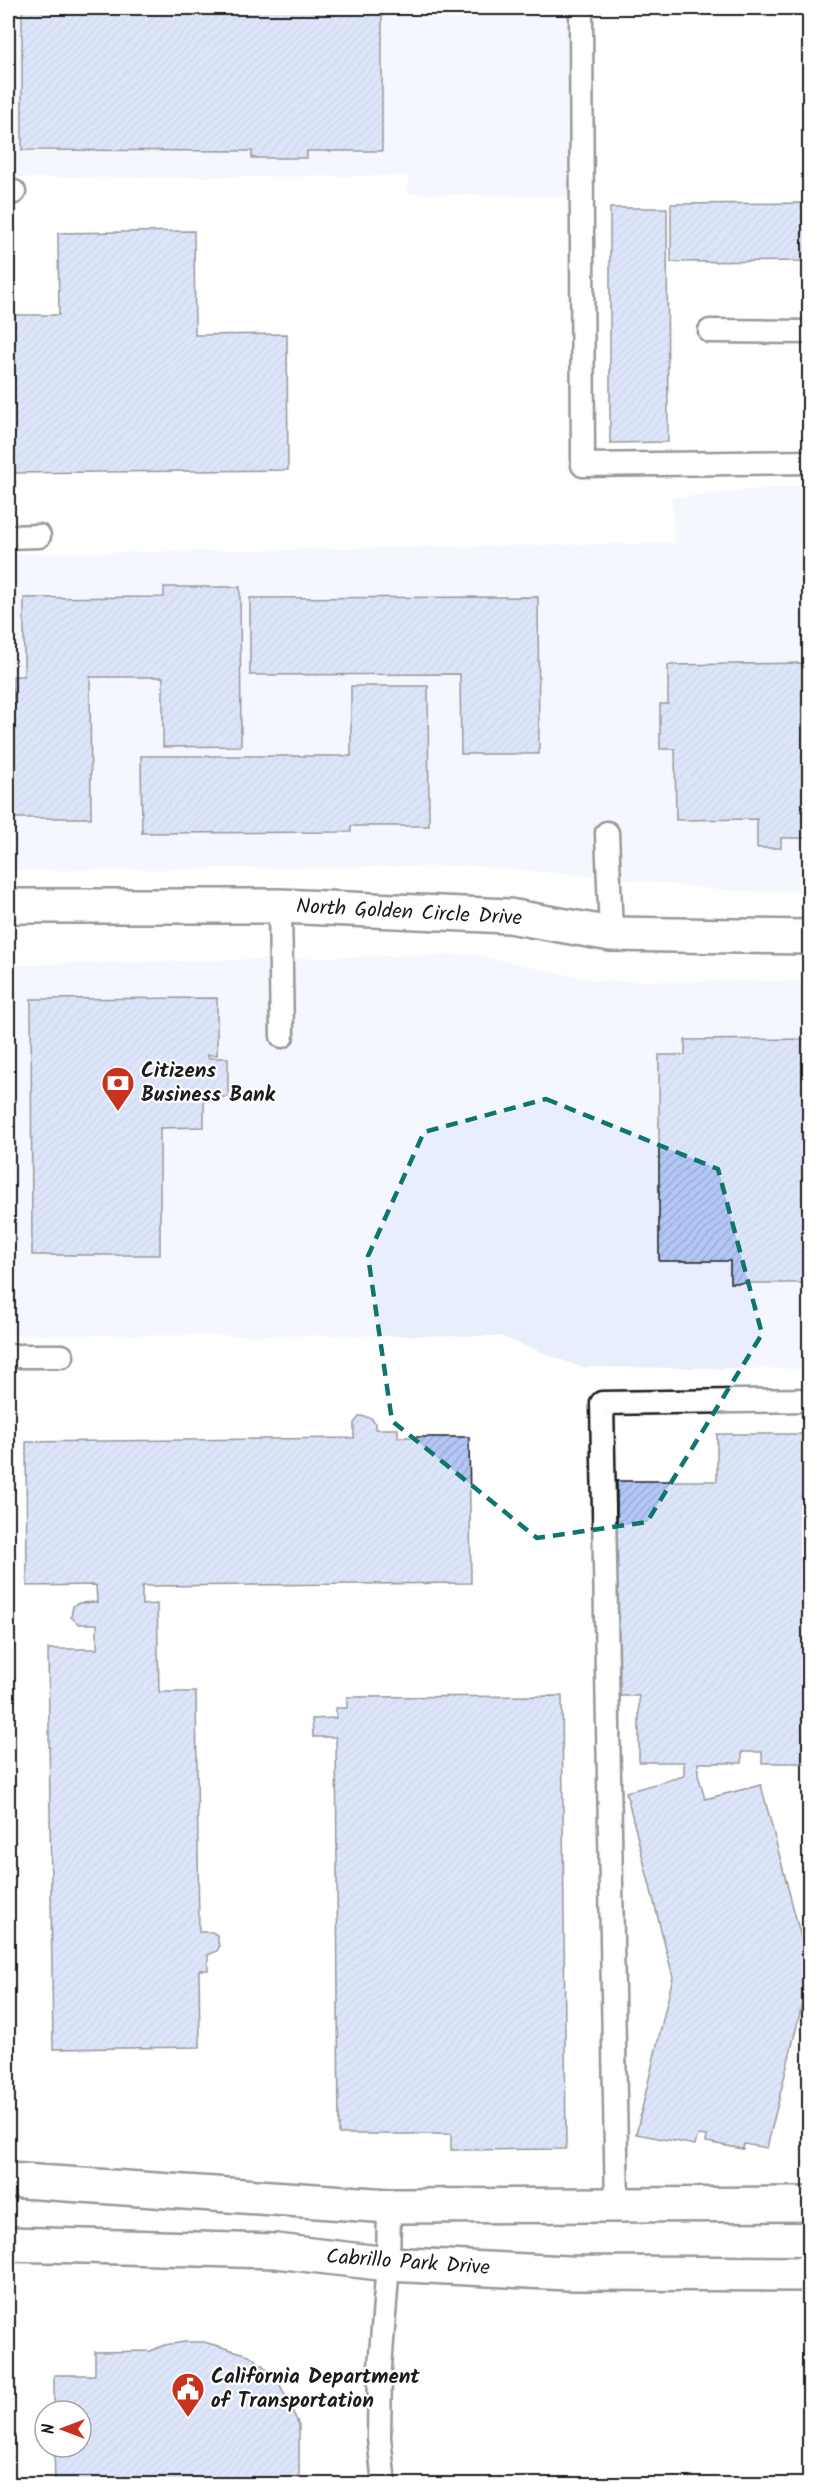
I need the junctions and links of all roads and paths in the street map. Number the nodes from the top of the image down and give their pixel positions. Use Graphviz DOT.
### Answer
graph roads {
  1 [pos="581,8"];
  2 [pos="710,331"];
  3 [pos="810,332"];
  4 [pos="810,462"];
  5 [pos="39,536"];
  6 [pos="8,537"];
  7 [pos="607,833"];
  8 [pos="8,906"];
  9 [pos="280,906"];
  10 [pos="611,934"];
  11 [pos="810,937"];
  12 [pos="282,1036"];
  13 [pos="8,1356"];
  14 [pos="62,1356"];
  15 [pos="810,1400"];
  16 [pos="8,2180"];
  17 [pos="810,2204"];
  18 [pos="389,2206"];
  19 [pos="617,2206"];
  20 [pos="8,2244"];
  21 [pos="388,2265"];
  22 [pos="810,2274"];
  23 [pos="384,2484"];
  1 -- 4 [label="lane"];
  2 -- 3 [label="lane"];
  5 -- 6 [label="lane"];
  7 -- 10 [label="lane"];
  8 -- 9 [label="street, North Golden Circle Drive"];
  9 -- 10 [label="street, North Golden Circle Drive"];
  9 -- 12 [label="lane"];
  10 -- 11 [label="street, North Golden Circle Drive"];
  13 -- 14 [label="lane"];
  15 -- 19 [label="lane"];
  16 -- 18 [label="street"];
  17 -- 19 [label="street"];
  18 -- 19 [label="street"];
  18 -- 21 [label="lane"];
  20 -- 21 [label="street, Cabrillo Park Drive"];
  21 -- 22 [label="street, Cabrillo Park Drive"];
  21 -- 23 [label="lane"];
}
